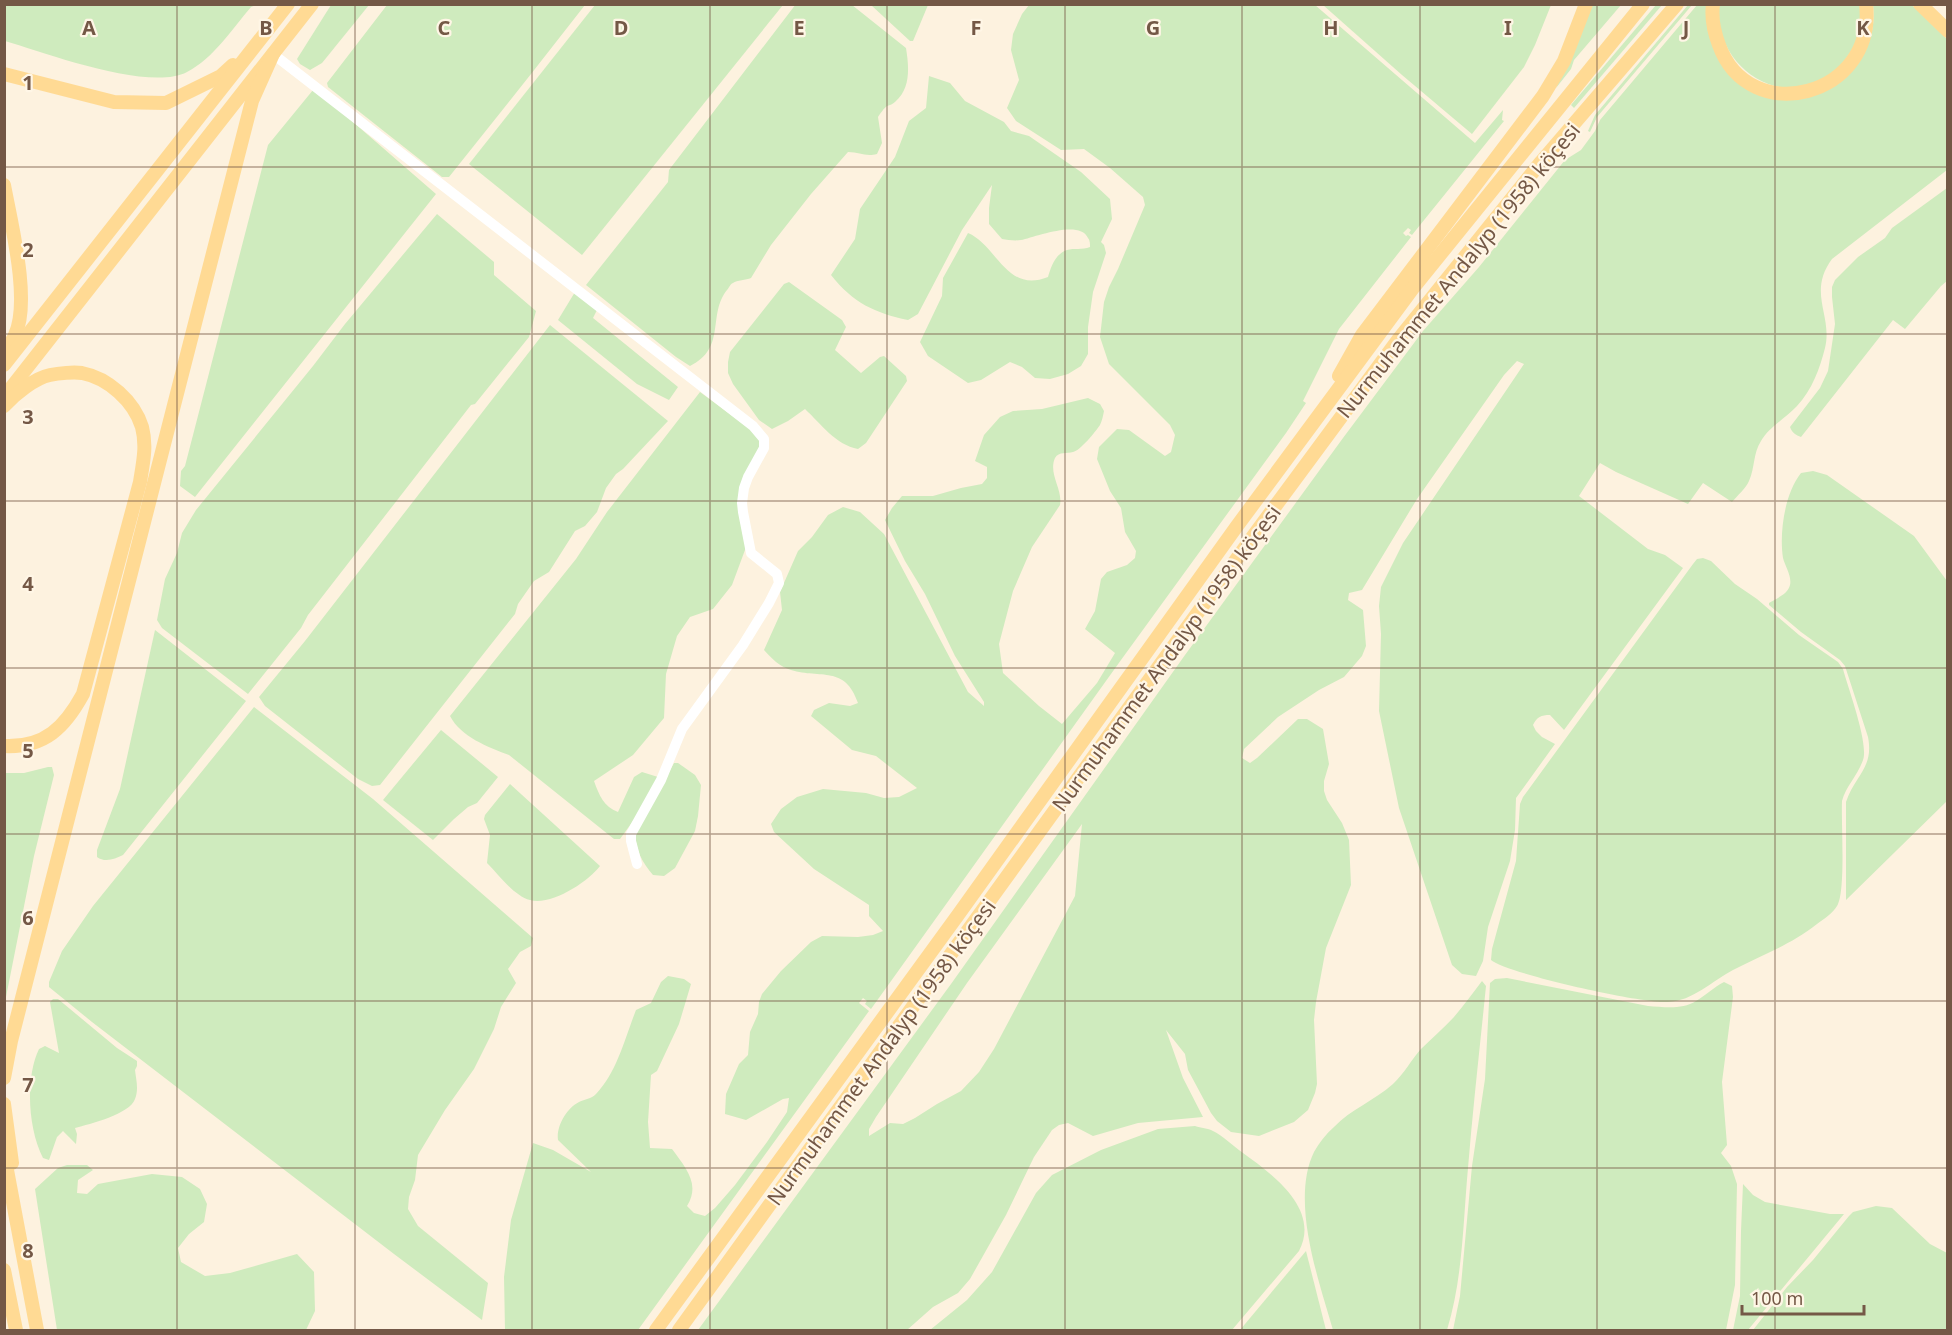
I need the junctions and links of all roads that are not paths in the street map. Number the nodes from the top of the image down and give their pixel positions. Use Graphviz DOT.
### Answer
graph roads {
  1 [pos="288,4"];
  2 [pos="312,4"];
  3 [pos="1586,4"];
  4 [pos="1642,4"];
  5 [pos="1677,4"];
  6 [pos="1713,4"];
  7 [pos="1866,4"];
  8 [pos="1920,4"];
  9 [pos="1947,31"];
  10 [pos="261,40"];
  11 [pos="273,54"];
  12 [pos="4,74"];
  13 [pos="4,185"];
  14 [pos="4,351"];
  15 [pos="4,365"];
  16 [pos="4,397"];
  17 [pos="4,406"];
  18 [pos="1316,419"];
  19 [pos="4,747"];
  20 [pos="637,864"];
  21 [pos="4,1078"];
  22 [pos="4,1104"];
  23 [pos="4,1154"];
  24 [pos="20,1239"];
  25 [pos="4,1270"];
  26 [pos="16,1330"];
  27 [pos="37,1330"];
  28 [pos="656,1330"];
  29 [pos="679,1330"];
  1 -- 10 [label="main road"];
  2 -- 11 [label="main road"];
  3 -- 18 [label="main road"];
  4 -- 18 [label="main road, Nurmuhammet Andalyp (1958) köçesi"];
  5 -- 29 [label="main road, Nurmuhammet Andalyp (1958) köçesi"];
  6 -- 7 [label="main road"];
  8 -- 9 [label="main road"];
  10 -- 12 [label="main road"];
  10 -- 15 [label="main road"];
  11 -- 16 [label="main road"];
  11 -- 20 [label="street"];
  11 -- 21 [label="main road"];
  13 -- 14 [label="main road"];
  17 -- 19 [label="main road"];
  18 -- 28 [label="main road, Nurmuhammet Andalyp (1958) köçesi"];
  22 -- 24 [label="main road"];
  23 -- 24 [label="main road"];
  24 -- 27 [label="main road"];
  25 -- 26 [label="main road"];
}
